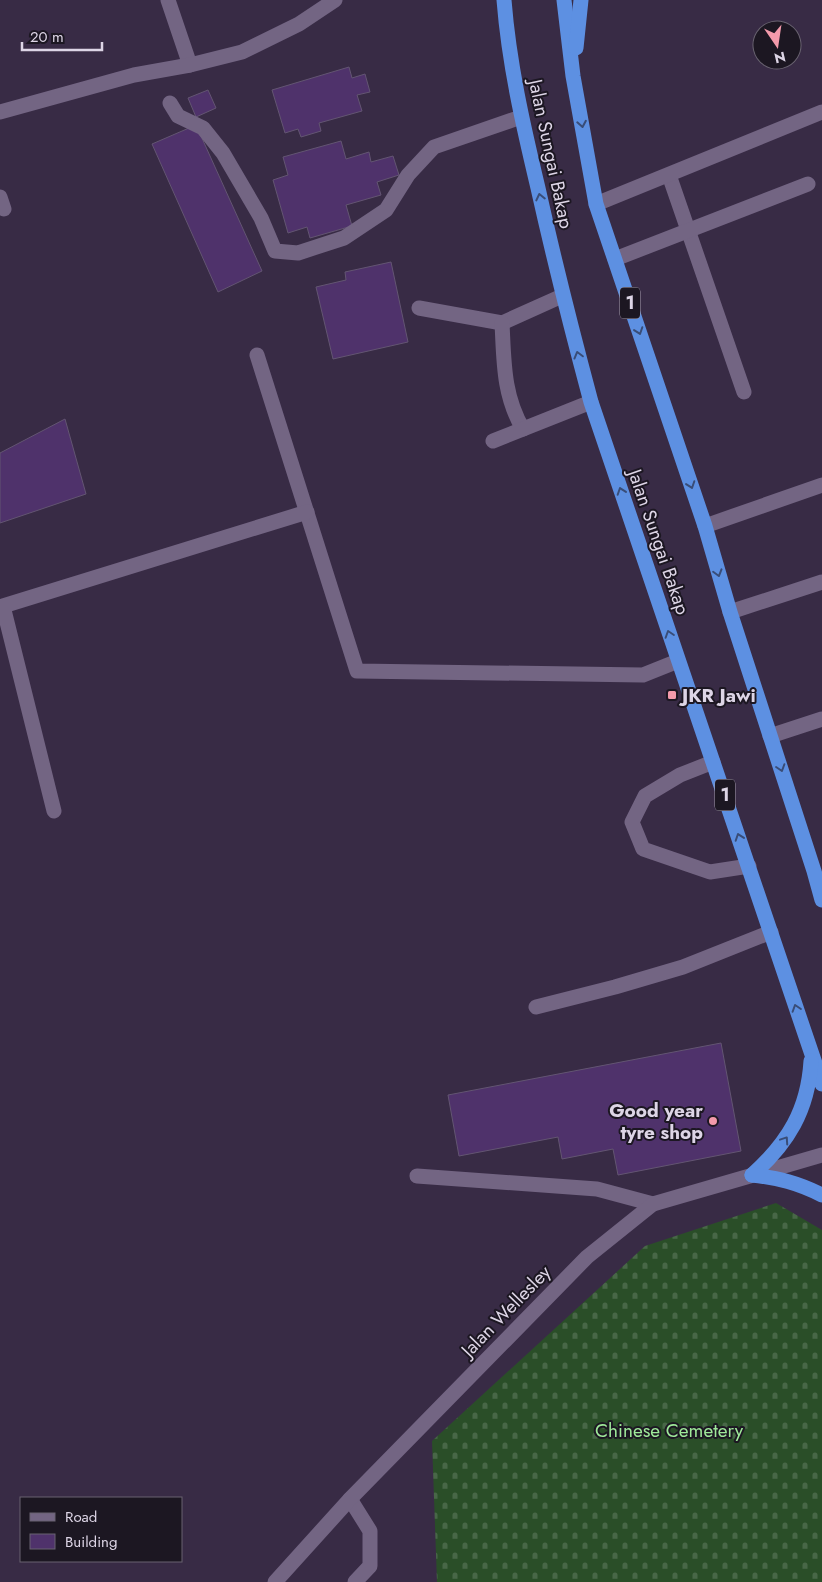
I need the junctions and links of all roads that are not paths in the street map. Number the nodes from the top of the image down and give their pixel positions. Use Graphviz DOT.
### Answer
graph roads {
  1 [pos="168,0"];
  2 [pos="335,0"];
  3 [pos="496,0"];
  4 [pos="504,0"];
  5 [pos="564,0"];
  6 [pos="581,0"];
  7 [pos="506,24"];
  8 [pos="190,64"];
  9 [pos="574,76"];
  10 [pos="170,103"];
  11 [pos="0,112"];
  12 [pos="822,112"];
  13 [pos="521,117"];
  14 [pos="669,174"];
  15 [pos="808,184"];
  16 [pos="596,204"];
  17 [pos="688,230"];
  18 [pos="615,259"];
  19 [pos="562,296"];
  20 [pos="419,308"];
  21 [pos="502,322"];
  22 [pos="257,355"];
  23 [pos="744,392"];
  24 [pos="590,402"];
  25 [pos="523,429"];
  26 [pos="493,441"];
  27 [pos="822,486"];
  28 [pos="306,512"];
  29 [pos="705,526"];
  30 [pos="822,582"];
  31 [pos="730,612"];
  32 [pos="678,661"];
  33 [pos="822,719"];
  34 [pos="770,736"];
  35 [pos="713,762"];
  36 [pos="54,811"];
  37 [pos="749,866"];
  38 [pos="818,871"];
  39 [pos="822,900"];
  40 [pos="771,932"];
  41 [pos="536,1007"];
  42 [pos="812,1054"];
  43 [pos="822,1084"];
  44 [pos="822,1155"];
  45 [pos="417,1176"];
  46 [pos="752,1176"];
  47 [pos="822,1195"];
  48 [pos="654,1204"];
  49 [pos="350,1500"];
  50 [pos="275,1582"];
  51 [pos="355,1582"];
  1 -- 8 [label="street"];
  2 -- 8 [label="street"];
  3 -- 7 [label="street"];
  4 -- 7 [label="highway, Jalan Sungai Bakap / 1"];
  5 -- 9 [label="highway, Jalan Sungai Bakap / 1"];
  6 -- 9 [label="highway"];
  7 -- 13 [label="highway, Jalan Sungai Bakap / 1"];
  8 -- 11 [label="street"];
  9 -- 16 [label="highway, Jalan Sungai Bakap / 1, one-way"];
  10 -- 13 [label="street"];
  12 -- 14 [label="street"];
  19 -- 13 [label="highway, Jalan Sungai Bakap / 1, one-way"];
  14 -- 16 [label="street"];
  14 -- 17 [label="street"];
  15 -- 17 [label="street"];
  16 -- 18 [label="highway, Jalan Sungai Bakap / 1"];
  17 -- 18 [label="street"];
  17 -- 23 [label="street"];
  18 -- 29 [label="highway, Jalan Sungai Bakap / 1, one-way"];
  19 -- 21 [label="street"];
  24 -- 19 [label="highway, Jalan Sungai Bakap / 1, one-way"];
  20 -- 21 [label="street"];
  21 -- 25 [label="street"];
  22 -- 28 [label="street"];
  24 -- 25 [label="street"];
  32 -- 24 [label="highway, Jalan Sungai Bakap / 1, one-way"];
  25 -- 26 [label="street"];
  27 -- 29 [label="street"];
  28 -- 32 [label="street"];
  28 -- 36 [label="street"];
  29 -- 31 [label="highway, Jalan Sungai Bakap / 1, one-way"];
  30 -- 31 [label="street"];
  31 -- 34 [label="highway, Jalan Sungai Bakap / 1"];
  32 -- 35 [label="highway, Jalan Sungai Bakap / 1"];
  33 -- 34 [label="street"];
  34 -- 38 [label="highway, Jalan Sungai Bakap / 1, one-way"];
  37 -- 35 [label="highway, Jalan Sungai Bakap / 1, one-way"];
  35 -- 37 [label="street"];
  37 -- 40 [label="highway, Jalan Sungai Bakap / 1"];
  38 -- 39 [label="highway, Jalan Sungai Bakap / 1"];
  40 -- 41 [label="street"];
  42 -- 40 [label="highway, Jalan Sungai Bakap / 1, one-way"];
  42 -- 43 [label="highway, Jalan Sungai Bakap / 1"];
  46 -- 42 [label="highway, one-way"];
  44 -- 46 [label="street, Jalan Wellesley"];
  45 -- 48 [label="street"];
  46 -- 47 [label="highway"];
  46 -- 48 [label="street, Jalan Wellesley"];
  48 -- 49 [label="street, Jalan Wellesley"];
  49 -- 50 [label="street, Jalan Wellesley"];
  49 -- 51 [label="street"];
}
